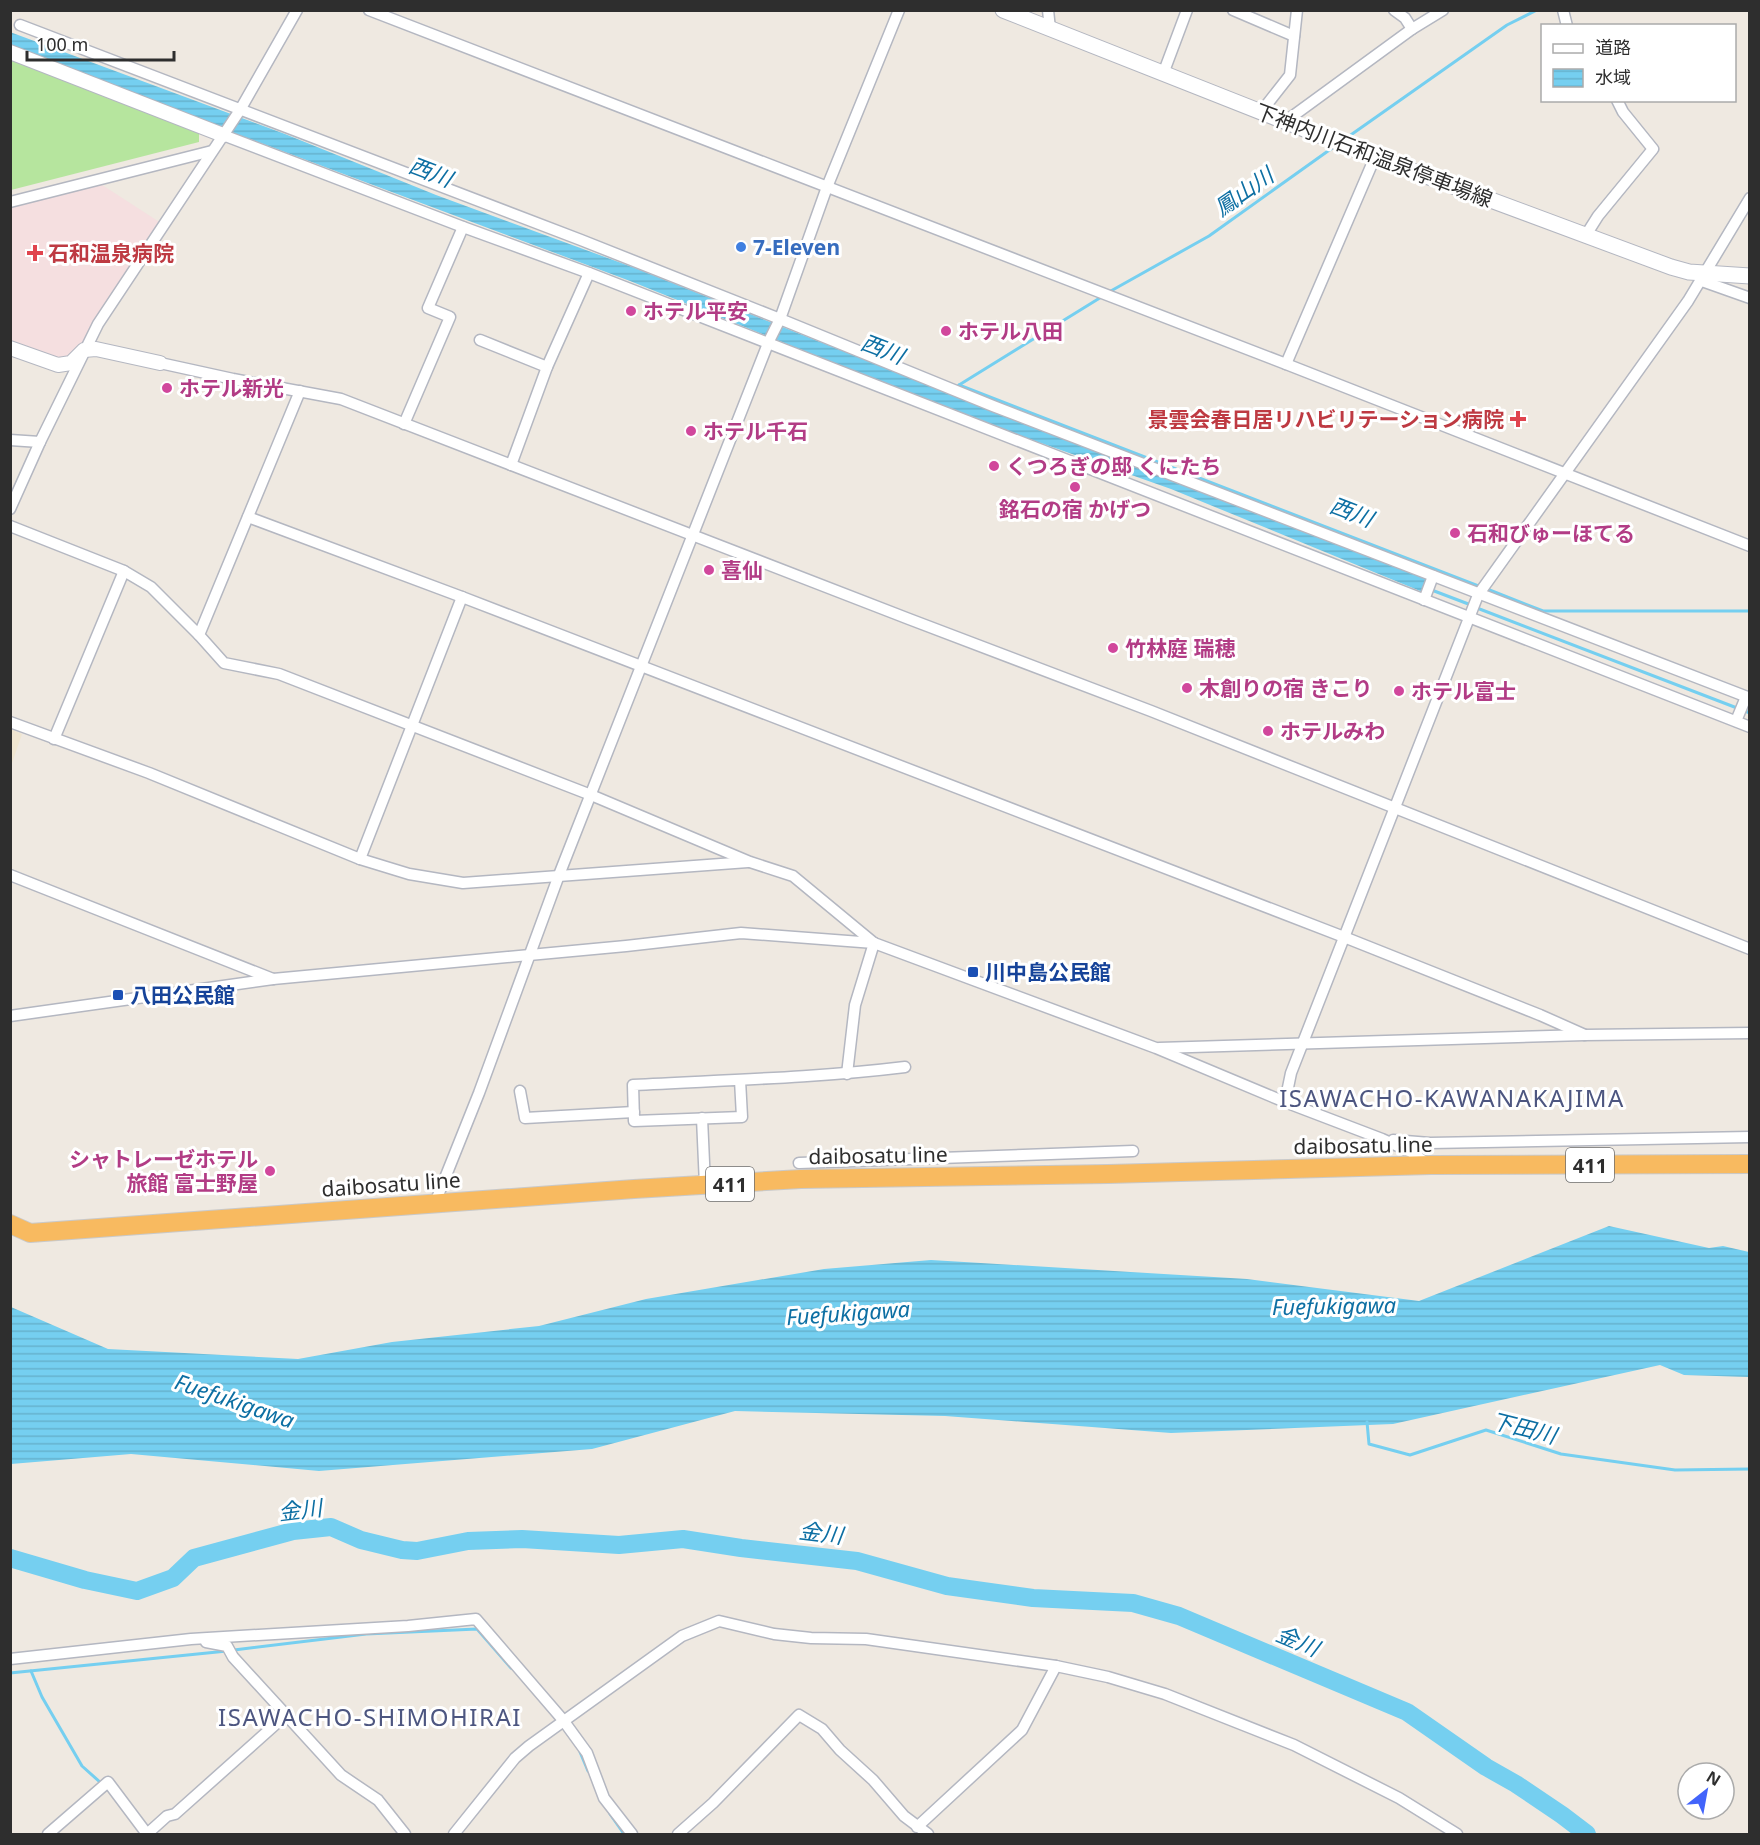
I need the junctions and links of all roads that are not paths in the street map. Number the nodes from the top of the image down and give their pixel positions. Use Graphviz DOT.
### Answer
graph roads {
  1 [pos="297,10"];
  2 [pos="369,10"];
  3 [pos="899,10"];
  4 [pos="1003,10"];
  5 [pos="1048,10"];
  6 [pos="1187,10"];
  7 [pos="1233,10"];
  8 [pos="1297,10"];
  9 [pos="1394,10"];
  10 [pos="1443,10"];
  11 [pos="20,25"];
  12 [pos="1050,29"];
  13 [pos="1412,29"];
  14 [pos="1294,36"];
  15 [pos="10,52"];
  16 [pos="1163,74"];
  17 [pos="1618,102"];
  18 [pos="1261,112"];
  19 [pos="238,113"];
  20 [pos="1286,122"];
  21 [pos="225,133"];
  22 [pos="212,151"];
  23 [pos="1375,157"];
  24 [pos="827,187"];
  25 [pos="1749,198"];
  26 [pos="10,202"];
  27 [pos="463,227"];
  28 [pos="1586,235"];
  29 [pos="589,273"];
  30 [pos="1749,276"];
  31 [pos="1704,277"];
  32 [pos="1749,298"];
  33 [pos="779,321"];
  34 [pos="480,340"];
  35 [pos="769,343"];
  36 [pos="10,348"];
  37 [pos="84,350"];
  38 [pos="160,363"];
  39 [pos="1286,364"];
  40 [pos="547,367"];
  41 [pos="300,391"];
  42 [pos="404,424"];
  43 [pos="10,440"];
  44 [pos="40,442"];
  45 [pos="511,465"];
  46 [pos="1564,474"];
  47 [pos="10,509"];
  48 [pos="248,517"];
  49 [pos="10,526"];
  50 [pos="693,534"];
  51 [pos="1749,546"];
  52 [pos="124,571"];
  53 [pos="1433,578"];
  54 [pos="1479,595"];
  55 [pos="462,597"];
  56 [pos="1425,597"];
  57 [pos="1471,614"];
  58 [pos="199,635"];
  59 [pos="642,667"];
  60 [pos="1748,698"];
  61 [pos="1736,721"];
  62 [pos="10,722"];
  63 [pos="410,726"];
  64 [pos="1749,727"];
  65 [pos="54,739"];
  66 [pos="591,795"];
  67 [pos="1394,809"];
  68 [pos="360,859"];
  69 [pos="750,862"];
  70 [pos="10,875"];
  71 [pos="560,875"];
  72 [pos="1344,937"];
  73 [pos="874,943"];
  74 [pos="1749,949"];
  75 [pos="529,954"];
  76 [pos="273,979"];
  77 [pos="10,1016"];
  78 [pos="1749,1034"];
  79 [pos="1585,1035"];
  80 [pos="1303,1042"];
  81 [pos="1156,1048"];
  82 [pos="905,1066"];
  83 [pos="847,1074"];
  84 [pos="740,1080"];
  85 [pos="520,1091"];
  86 [pos="1284,1102"];
  87 [pos="634,1112"];
  88 [pos="702,1118"];
  89 [pos="1749,1137"];
  90 [pos="1382,1139"];
  91 [pos="1133,1151"];
  92 [pos="799,1163"];
  93 [pos="1749,1164"];
  94 [pos="1431,1166"];
  95 [pos="895,1168"];
  96 [pos="705,1185"];
  97 [pos="435,1203"];
  98 [pos="10,1224"];
  99 [pos="30,1233"];
  100 [pos="10,1234"];
  101 [pos="191,1640"];
  102 [pos="10,1659"];
  103 [pos="1056,1666"];
  104 [pos="286,1715"];
  105 [pos="560,1722"];
  106 [pos="917,1827"];
  107 [pos="458,1833"];
  108 [pos="48,1834"];
  109 [pos="405,1834"];
  110 [pos="632,1834"];
  111 [pos="678,1834"];
  112 [pos="928,1834"];
  113 [pos="1457,1834"];
  1 -- 19 [label="street"];
  2 -- 24 [label="street"];
  3 -- 24 [label="street"];
  4 -- 12 [label="main road, 下神内川石和温泉停車場線"];
  5 -- 12 [label="street"];
  6 -- 16 [label="street"];
  7 -- 14 [label="street"];
  8 -- 14 [label="street"];
  9 -- 13 [label="street"];
  10 -- 13 [label="street"];
  11 -- 19 [label="street"];
  12 -- 16 [label="main road, 下神内川石和温泉停車場線"];
  13 -- 20 [label="street"];
  14 -- 18 [label="street"];
  15 -- 21 [label="street"];
  16 -- 18 [label="main road, 下神内川石和温泉停車場線"];
  17 -- 28 [label="street"];
  18 -- 20 [label="main road, 下神内川石和温泉停車場線"];
  19 -- 21 [label="street"];
  19 -- 33 [label="street"];
  20 -- 23 [label="main road, 下神内川石和温泉停車場線"];
  21 -- 22 [label="street"];
  21 -- 27 [label="street"];
  22 -- 26 [label="street"];
  22 -- 37 [label="street"];
  23 -- 28 [label="main road, 下神内川石和温泉停車場線"];
  23 -- 39 [label="street"];
  24 -- 33 [label="street"];
  24 -- 39 [label="street"];
  25 -- 31 [label="street"];
  27 -- 29 [label="street"];
  27 -- 42 [label="street"];
  28 -- 31 [label="main road, 下神内川石和温泉停車場線"];
  29 -- 35 [label="street"];
  29 -- 40 [label="street"];
  30 -- 31 [label="main road, 下神内川石和温泉停車場線"];
  31 -- 32 [label="street"];
  31 -- 46 [label="street"];
  33 -- 35 [label="street"];
  33 -- 53 [label="street"];
  34 -- 40 [label="street"];
  35 -- 50 [label="street"];
  35 -- 56 [label="street"];
  36 -- 37 [label="street"];
  37 -- 38 [label="street"];
  37 -- 44 [label="street"];
  38 -- 41 [label="street"];
  39 -- 46 [label="street"];
  40 -- 45 [label="street"];
  41 -- 42 [label="street"];
  41 -- 48 [label="street"];
  42 -- 45 [label="street"];
  43 -- 44 [label="street"];
  44 -- 47 [label="street"];
  45 -- 50 [label="street"];
  46 -- 51 [label="street"];
  46 -- 54 [label="street"];
  48 -- 55 [label="street"];
  48 -- 58 [label="street"];
  49 -- 52 [label="street"];
  50 -- 59 [label="street"];
  50 -- 67 [label="street"];
  52 -- 58 [label="street"];
  52 -- 65 [label="street"];
  53 -- 54 [label="street"];
  53 -- 56 [label="street"];
  54 -- 57 [label="street"];
  54 -- 60 [label="street"];
  55 -- 59 [label="street"];
  55 -- 63 [label="street"];
  56 -- 57 [label="street"];
  57 -- 61 [label="street"];
  57 -- 67 [label="street"];
  58 -- 63 [label="street"];
  59 -- 66 [label="street"];
  59 -- 72 [label="street"];
  60 -- 61 [label="street"];
  61 -- 64 [label="street"];
  62 -- 65 [label="street"];
  63 -- 66 [label="street"];
  63 -- 68 [label="street"];
  65 -- 68 [label="street"];
  66 -- 69 [label="street"];
  66 -- 71 [label="street"];
  67 -- 72 [label="street"];
  67 -- 74 [label="street"];
  68 -- 71 [label="street"];
  69 -- 71 [label="street"];
  69 -- 73 [label="street"];
  70 -- 76 [label="street"];
  71 -- 75 [label="street"];
  72 -- 79 [label="street"];
  72 -- 80 [label="street"];
  73 -- 75 [label="street"];
  73 -- 81 [label="street"];
  73 -- 83 [label="street"];
  75 -- 76 [label="street"];
  75 -- 97 [label="street"];
  76 -- 77 [label="street"];
  78 -- 79 [label="street"];
  79 -- 80 [label="street"];
  80 -- 81 [label="street"];
  80 -- 86 [label="street"];
  81 -- 86 [label="street"];
  82 -- 83 [label="street"];
  83 -- 84 [label="street"];
  84 -- 87 [label="street"];
  84 -- 88 [label="street"];
  85 -- 87 [label="street"];
  86 -- 90 [label="street"];
  87 -- 88 [label="street"];
  88 -- 96 [label="street"];
  89 -- 90 [label="street"];
  90 -- 94 [label="street"];
  91 -- 95 [label="street"];
  92 -- 95 [label="street"];
  93 -- 94 [label="highway, daibosatu line / 411"];
  94 -- 95 [label="highway, daibosatu line / 411"];
  95 -- 96 [label="highway, daibosatu line / 411"];
  96 -- 97 [label="highway, daibosatu line / 411"];
  97 -- 99 [label="highway, daibosatu line / 411"];
  98 -- 99 [label="highway, daibosatu line / 411"];
  99 -- 100 [label="main road"];
  101 -- 102 [label="street"];
  101 -- 104 [label="street"];
  101 -- 105 [label="street"];
  103 -- 105 [label="street"];
  103 -- 106 [label="street"];
  103 -- 113 [label="street"];
  104 -- 108 [label="street"];
  104 -- 109 [label="street"];
  105 -- 107 [label="street"];
  105 -- 110 [label="street"];
  106 -- 111 [label="street"];
  106 -- 112 [label="street"];
}
